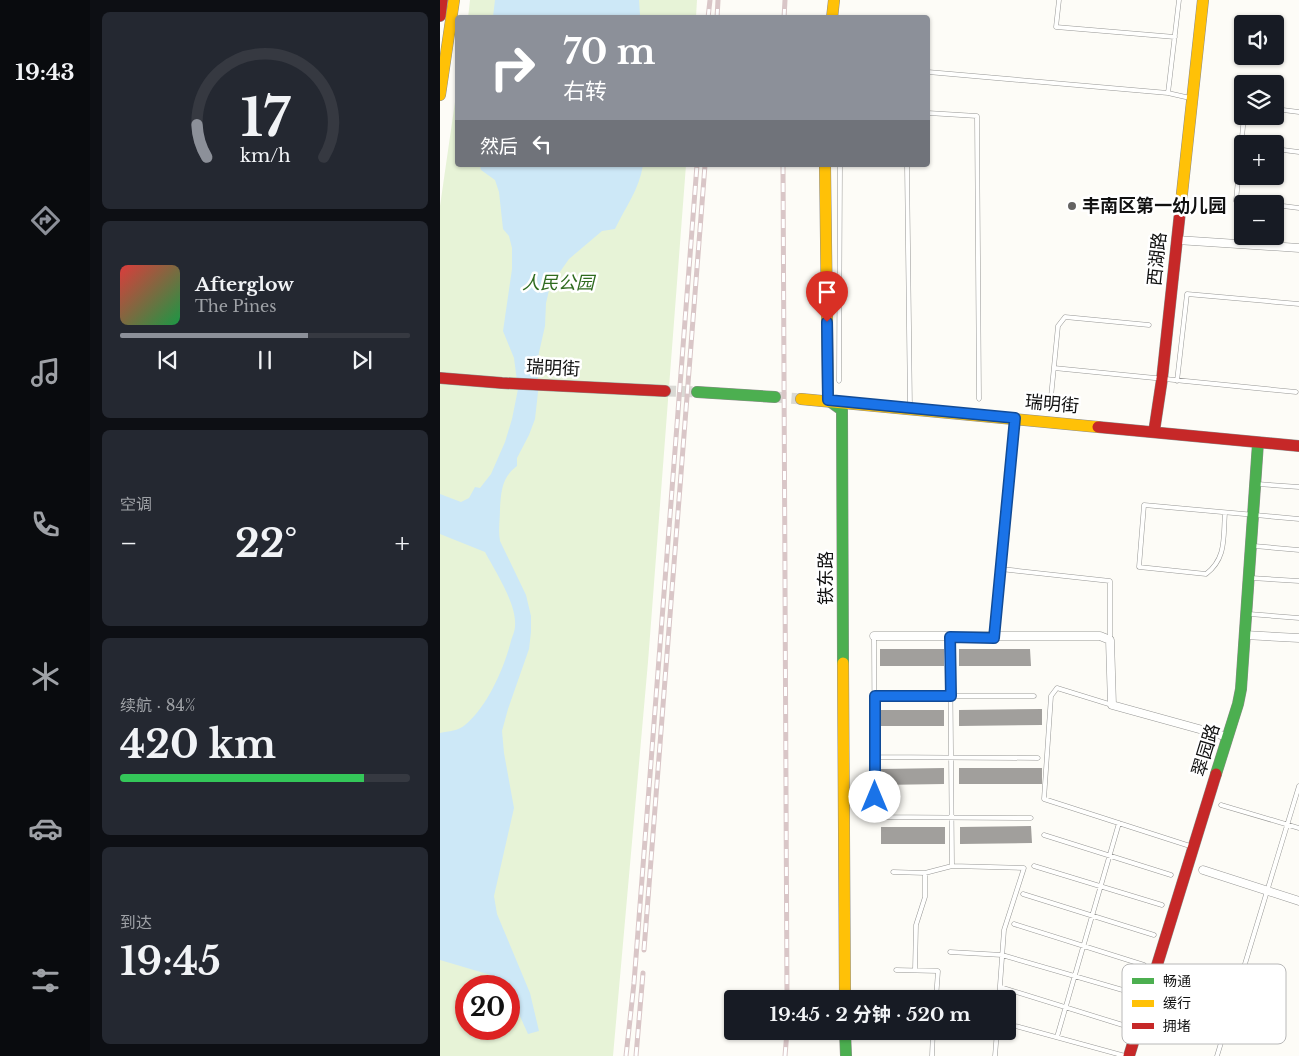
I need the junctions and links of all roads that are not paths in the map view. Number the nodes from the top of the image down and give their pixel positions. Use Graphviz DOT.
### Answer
graph roads {
  1 [pos="442,0"];
  2 [pos="454,0"];
  3 [pos="834,0"];
  4 [pos="1059,0"];
  5 [pos="1179,0"];
  6 [pos="1203,0"];
  7 [pos="832,15"];
  8 [pos="440,16"];
  9 [pos="1175,36"];
  10 [pos="930,72"];
  11 [pos="1168,93"];
  12 [pos="440,95"];
  13 [pos="1192,98"];
  14 [pos="1284,110"];
  15 [pos="1299,112"];
  16 [pos="930,113"];
  17 [pos="1284,150"];
  18 [pos="1299,152"];
  19 [pos="825,167"];
  20 [pos="840,167"];
  21 [pos="907,167"];
  22 [pos="1284,206"];
  23 [pos="1299,208"];
  24 [pos="1176,240"];
  25 [pos="1299,248"];
  26 [pos="1299,304"];
  27 [pos="1149,325"];
  28 [pos="1054,368"];
  29 [pos="440,378"];
  30 [pos="1162,380"];
  31 [pos="840,381"];
  32 [pos="1177,381"];
  33 [pos="665,391"];
  34 [pos="697,392"];
  35 [pos="1296,392"];
  36 [pos="775,397"];
  37 [pos="1051,397"];
  38 [pos="801,399"];
  39 [pos="980,399"];
  40 [pos="828,400"];
  41 [pos="910,408"];
  42 [pos="1015,418"];
  43 [pos="1154,432"];
  44 [pos="1258,443"];
  45 [pos="1299,446"];
  46 [pos="1255,483"];
  47 [pos="1299,487"];
  48 [pos="1225,513"];
  49 [pos="1253,516"];
  50 [pos="1299,519"];
  51 [pos="1251,546"];
  52 [pos="1299,550"];
  53 [pos="1001,569"];
  54 [pos="1249,578"];
  55 [pos="1299,581"];
  56 [pos="1246,614"];
  57 [pos="1299,618"];
  58 [pos="1245,635"];
  59 [pos="874,636"];
  60 [pos="950,637"];
  61 [pos="994,638"];
  62 [pos="1299,638"];
  63 [pos="1110,640"];
  64 [pos="875,696"];
  65 [pos="951,696"];
  66 [pos="1034,696"];
  67 [pos="1112,705"];
  68 [pos="1228,737"];
  69 [pos="875,757"];
  70 [pos="951,758"];
  71 [pos="1038,758"];
  72 [pos="1299,786"];
  73 [pos="1221,805"];
  74 [pos="951,817"];
  75 [pos="1031,818"];
  76 [pos="1118,823"];
  77 [pos="1287,825"];
  78 [pos="1299,828"];
  79 [pos="1044,835"];
  80 [pos="1194,847"];
  81 [pos="1109,856"];
  82 [pos="952,866"];
  83 [pos="1034,866"];
  84 [pos="1203,870"];
  85 [pos="893,872"];
  86 [pos="926,873"];
  87 [pos="1171,875"];
  88 [pos="1100,886"];
  89 [pos="1267,890"];
  90 [pos="1023,894"];
  91 [pos="1299,901"];
  92 [pos="1162,905"];
  93 [pos="1092,915"];
  94 [pos="1014,924"];
  95 [pos="1154,935"];
  96 [pos="1083,946"];
  97 [pos="950,952"];
  98 [pos="1002,955"];
  99 [pos="1141,964"];
  100 [pos="1156,964"];
  101 [pos="1245,964"];
  102 [pos="896,970"];
  103 [pos="915,970"];
  104 [pos="1074,976"];
  105 [pos="1000,987"];
  106 [pos="845,990"];
  107 [pos="937,990"];
  108 [pos="1000,990"];
  109 [pos="1122,990"];
  110 [pos="1066,1007"];
  111 [pos="1122,1025"];
  112 [pos="1016,1026"];
  113 [pos="1057,1037"];
  114 [pos="845,1040"];
  115 [pos="933,1040"];
  116 [pos="996,1040"];
  117 [pos="1131,1044"];
  118 [pos="1221,1044"];
  119 [pos="846,1056"];
  120 [pos="932,1056"];
  121 [pos="995,1056"];
  122 [pos="1127,1056"];
  123 [pos="1217,1056"];
  1 -- 8 [label="main road"];
  2 -- 12 [label="main road"];
  3 -- 7 [label="main road"];
  4 -- 9 [label="lane"];
  5 -- 9 [label="lane"];
  6 -- 13 [label="main road, 西湖路"];
  9 -- 11 [label="lane"];
  10 -- 11 [label="lane"];
  11 -- 13 [label="lane"];
  13 -- 24 [label="main road, 西湖路"];
  14 -- 15 [label="lane"];
  16 -- 39 [label="lane"];
  17 -- 18 [label="lane"];
  19 -- 40 [label="main road"];
  20 -- 31 [label="lane"];
  21 -- 41 [label="lane"];
  22 -- 23 [label="lane"];
  24 -- 25 [label="street"];
  24 -- 30 [label="main road, 西湖路"];
  26 -- 32 [label="lane"];
  27 -- 28 [label="lane"];
  28 -- 30 [label="lane"];
  28 -- 37 [label="lane"];
  29 -- 33 [label="main road, 瑞明街"];
  30 -- 32 [label="lane"];
  30 -- 43 [label="main road, 西湖路"];
  32 -- 35 [label="lane"];
  34 -- 36 [label="main road"];
  38 -- 40 [label="main road, 瑞明街"];
  40 -- 41 [label="main road, 瑞明街"];
  40 -- 106 [label="main road, 铁东路"];
  41 -- 42 [label="main road, 瑞明街"];
  42 -- 43 [label="main road, 瑞明街"];
  42 -- 53 [label="street"];
  43 -- 44 [label="main road, 瑞明街"];
  44 -- 45 [label="main road, 瑞明街"];
  44 -- 46 [label="main road, 翠园路"];
  46 -- 47 [label="lane"];
  46 -- 49 [label="main road, 翠园路"];
  48 -- 48 [label="lane"];
  48 -- 49 [label="lane"];
  49 -- 50 [label="lane"];
  49 -- 51 [label="main road, 翠园路"];
  51 -- 52 [label="lane"];
  51 -- 54 [label="main road, 翠园路"];
  53 -- 61 [label="street"];
  53 -- 63 [label="lane"];
  54 -- 55 [label="lane"];
  54 -- 56 [label="main road, 翠园路"];
  56 -- 57 [label="lane"];
  56 -- 58 [label="main road, 翠园路"];
  58 -- 62 [label="street"];
  58 -- 68 [label="main road, 翠园路"];
  59 -- 60 [label="street"];
  59 -- 64 [label="lane"];
  60 -- 61 [label="street"];
  60 -- 65 [label="lane"];
  61 -- 63 [label="street"];
  63 -- 67 [label="street"];
  64 -- 65 [label="lane"];
  64 -- 69 [label="lane"];
  65 -- 66 [label="lane"];
  65 -- 70 [label="lane"];
  67 -- 68 [label="street"];
  67 -- 76 [label="lane"];
  68 -- 80 [label="main road, 翠园路"];
  69 -- 70 [label="lane"];
  69 -- 74 [label="lane"];
  70 -- 71 [label="lane"];
  70 -- 74 [label="lane"];
  72 -- 77 [label="lane"];
  73 -- 77 [label="lane"];
  74 -- 75 [label="lane"];
  74 -- 82 [label="lane"];
  76 -- 80 [label="lane"];
  76 -- 81 [label="lane"];
  77 -- 78 [label="lane"];
  77 -- 89 [label="lane"];
  79 -- 81 [label="lane"];
  80 -- 100 [label="main road, 翠园路"];
  81 -- 87 [label="lane"];
  81 -- 88 [label="lane"];
  82 -- 86 [label="lane"];
  82 -- 98 [label="lane"];
  83 -- 88 [label="lane"];
  84 -- 89 [label="street"];
  85 -- 86 [label="lane"];
  86 -- 103 [label="lane"];
  88 -- 92 [label="lane"];
  88 -- 93 [label="lane"];
  89 -- 91 [label="street"];
  89 -- 101 [label="lane"];
  90 -- 93 [label="lane"];
  93 -- 95 [label="lane"];
  93 -- 96 [label="lane"];
  94 -- 96 [label="lane"];
  96 -- 99 [label="lane"];
  96 -- 104 [label="lane"];
  97 -- 98 [label="lane"];
  98 -- 104 [label="lane"];
  98 -- 105 [label="lane"];
  102 -- 103 [label="lane"];
  103 -- 107 [label="lane"];
  104 -- 109 [label="lane"];
  104 -- 110 [label="lane"];
  105 -- 108 [label="lane"];
  105 -- 110 [label="lane"];
  110 -- 111 [label="lane"];
  110 -- 113 [label="lane"];
  112 -- 113 [label="lane"];
  113 -- 122 [label="lane"];
  114 -- 119 [label="main road"];
  115 -- 120 [label="lane"];
  116 -- 121 [label="lane"];
  117 -- 122 [label="main road, 翠园路"];
  118 -- 123 [label="lane"];
}
